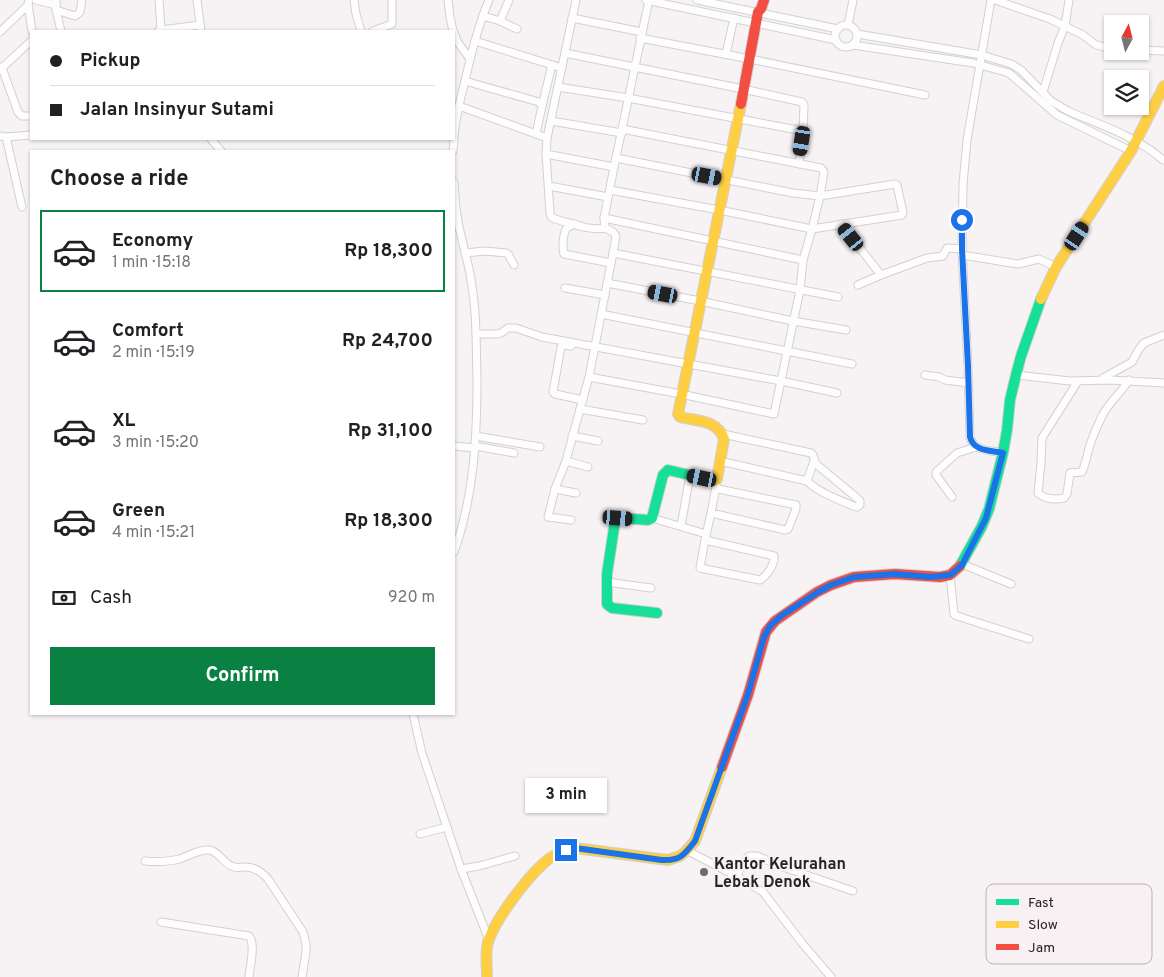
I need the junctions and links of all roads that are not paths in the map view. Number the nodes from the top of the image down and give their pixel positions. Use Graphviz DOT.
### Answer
graph roads {
  1 [pos="36,0"];
  2 [pos="82,0"];
  3 [pos="159,0"];
  4 [pos="197,0"];
  5 [pos="354,0"];
  6 [pos="392,0"];
  7 [pos="448,0"];
  8 [pos="489,0"];
  9 [pos="508,0"];
  10 [pos="576,0"];
  11 [pos="648,0"];
  12 [pos="697,0"];
  13 [pos="764,0"];
  14 [pos="853,0"];
  15 [pos="991,0"];
  16 [pos="995,0"];
  17 [pos="1069,0"];
  18 [pos="28,3"];
  19 [pos="56,5"];
  20 [pos="758,12"];
  21 [pos="483,16"];
  22 [pos="572,18"];
  23 [pos="734,18"];
  24 [pos="500,21"];
  25 [pos="756,23"];
  26 [pos="848,25"];
  27 [pos="1065,26"];
  28 [pos="201,28"];
  29 [pos="517,29"];
  30 [pos="838,29"];
  31 [pos="32,30"];
  32 [pos="61,30"];
  33 [pos="159,30"];
  34 [pos="173,30"];
  35 [pos="361,30"];
  36 [pos="376,30"];
  37 [pos="453,30"];
  38 [pos="0,32"];
  39 [pos="455,34"];
  40 [pos="857,34"];
  41 [pos="641,35"];
  42 [pos="836,40"];
  43 [pos="475,41"];
  44 [pos="30,42"];
  45 [pos="853,45"];
  46 [pos="1104,46"];
  47 [pos="1149,50"];
  48 [pos="1164,51"];
  49 [pos="564,53"];
  50 [pos="726,54"];
  51 [pos="982,55"];
  52 [pos="470,59"];
  53 [pos="750,59"];
  54 [pos="552,65"];
  55 [pos="980,65"];
  56 [pos="635,67"];
  57 [pos="1,68"];
  58 [pos="562,68"];
  59 [pos="465,81"];
  60 [pos="1164,86"];
  61 [pos="558,87"];
  62 [pos="743,89"];
  63 [pos="1043,92"];
  64 [pos="925,95"];
  65 [pos="628,98"];
  66 [pos="459,106"];
  67 [pos="542,106"];
  68 [pos="30,116"];
  69 [pos="455,119"];
  70 [pos="738,119"];
  71 [pos="550,121"];
  72 [pos="803,130"];
  73 [pos="622,131"];
  74 [pos="536,134"];
  75 [pos="30,135"];
  76 [pos="3,136"];
  77 [pos="548,138"];
  78 [pos="212,140"];
  79 [pos="1136,141"];
  80 [pos="220,150"];
  81 [pos="731,150"];
  82 [pos="1131,151"];
  83 [pos="546,154"];
  84 [pos="616,158"];
  85 [pos="1163,160"];
  86 [pos="799,164"];
  87 [pos="614,167"];
  88 [pos="725,180"];
  89 [pos="549,186"];
  90 [pos="455,192"];
  91 [pos="609,194"];
  92 [pos="820,196"];
  93 [pos="22,207"];
  94 [pos="719,210"];
  95 [pos="604,218"];
  96 [pos="575,224"];
  97 [pos="841,224"];
  98 [pos="605,228"];
  99 [pos="812,228"];
  100 [pos="713,240"];
  101 [pos="962,252"];
  102 [pos="465,253"];
  103 [pos="613,253"];
  104 [pos="803,260"];
  105 [pos="611,263"];
  106 [pos="514,265"];
  107 [pos="1056,267"];
  108 [pos="706,272"];
  109 [pos="881,275"];
  110 [pos="607,283"];
  111 [pos="858,285"];
  112 [pos="565,288"];
  113 [pos="800,290"];
  114 [pos="605,295"];
  115 [pos="838,296"];
  116 [pos="700,301"];
  117 [pos="601,314"];
  118 [pos="793,321"];
  119 [pos="846,330"];
  120 [pos="694,332"];
  121 [pos="476,334"];
  122 [pos="1164,335"];
  123 [pos="594,348"];
  124 [pos="787,351"];
  125 [pos="688,364"];
  126 [pos="852,364"];
  127 [pos="925,375"];
  128 [pos="1016,375"];
  129 [pos="589,377"];
  130 [pos="1100,380"];
  131 [pos="1129,380"];
  132 [pos="781,381"];
  133 [pos="1078,381"];
  134 [pos="1164,382"];
  135 [pos="969,383"];
  136 [pos="837,393"];
  137 [pos="681,394"];
  138 [pos="582,400"];
  139 [pos="580,409"];
  140 [pos="642,420"];
  141 [pos="723,434"];
  142 [pos="476,436"];
  143 [pos="572,436"];
  144 [pos="598,441"];
  145 [pos="455,446"];
  146 [pos="475,447"];
  147 [pos="540,447"];
  148 [pos="976,447"];
  149 [pos="514,453"];
  150 [pos="1003,453"];
  151 [pos="566,461"];
  152 [pos="720,461"];
  153 [pos="814,461"];
  154 [pos="588,467"];
  155 [pos="690,475"];
  156 [pos="807,481"];
  157 [pos="716,484"];
  158 [pos="555,489"];
  159 [pos="576,493"];
  160 [pos="952,497"];
  161 [pos="711,513"];
  162 [pos="652,518"];
  163 [pos="571,520"];
  164 [pos="681,526"];
  165 [pos="706,537"];
  166 [pos="455,549"];
  167 [pos="962,564"];
  168 [pos="950,575"];
  169 [pos="607,582"];
  170 [pos="1011,584"];
  171 [pos="651,588"];
  172 [pos="657,613"];
  173 [pos="1029,639"];
  174 [pos="414,715"];
  175 [pos="448,826"];
  176 [pos="420,834"];
  177 [pos="688,851"];
  178 [pos="516,856"];
  179 [pos="145,861"];
  180 [pos="461,869"];
  181 [pos="736,876"];
  182 [pos="853,891"];
  183 [pos="161,922"];
  184 [pos="489,940"];
  185 [pos="249,977"];
  186 [pos="302,977"];
  187 [pos="487,977"];
  188 [pos="831,977"];
  1 -- 19 [label="street"];
  2 -- 19 [label="street"];
  3 -- 33 [label="street"];
  4 -- 28 [label="street"];
  5 -- 35 [label="street"];
  6 -- 36 [label="street"];
  7 -- 37 [label="street"];
  8 -- 21 [label="street"];
  9 -- 24 [label="street"];
  10 -- 22 [label="street"];
  11 -- 23 [label="street"];
  11 -- 41 [label="street"];
  12 -- 20 [label="street"];
  13 -- 20 [label="street"];
  14 -- 26 [label="street"];
  15 -- 51 [label="street"];
  16 -- 27 [label="street"];
  17 -- 27 [label="street"];
  18 -- 31 [label="street"];
  18 -- 38 [label="street"];
  19 -- 32 [label="street"];
  20 -- 25 [label="street"];
  20 -- 30 [label="street"];
  21 -- 24 [label="street"];
  21 -- 43 [label="street"];
  22 -- 41 [label="street"];
  22 -- 49 [label="street"];
  23 -- 25 [label="street"];
  23 -- 50 [label="street"];
  24 -- 29 [label="street"];
  25 -- 42 [label="street"];
  25 -- 53 [label="street"];
  26 -- 30 [label="street"];
  26 -- 40 [label="street"];
  27 -- 46 [label="street"];
  27 -- 63 [label="street"];
  28 -- 34 [label="street"];
  30 -- 42 [label="street"];
  39 -- 52 [label="street"];
  40 -- 45 [label="street"];
  40 -- 51 [label="street"];
  41 -- 50 [label="street"];
  41 -- 56 [label="street"];
  42 -- 45 [label="street"];
  43 -- 52 [label="street"];
  43 -- 54 [label="street"];
  44 -- 57 [label="street"];
  45 -- 55 [label="street"];
  47 -- 48 [label="street"];
  49 -- 56 [label="street"];
  49 -- 58 [label="street"];
  50 -- 53 [label="street"];
  51 -- 55 [label="street"];
  51 -- 63 [label="street"];
  52 -- 59 [label="street"];
  53 -- 62 [label="street"];
  53 -- 64 [label="street"];
  54 -- 58 [label="street"];
  54 -- 67 [label="street"];
  55 -- 82 [label="street"];
  55 -- 101 [label="street"];
  56 -- 62 [label="street"];
  56 -- 65 [label="street"];
  57 -- 68 [label="street"];
  58 -- 61 [label="street"];
  59 -- 66 [label="street"];
  59 -- 67 [label="street"];
  60 -- 79 [label="street"];
  61 -- 65 [label="street"];
  61 -- 71 [label="street"];
  62 -- 70 [label="street"];
  62 -- 72 [label="street"];
  63 -- 79 [label="street"];
  65 -- 70 [label="street"];
  65 -- 73 [label="street"];
  66 -- 69 [label="street"];
  66 -- 74 [label="street"];
  67 -- 74 [label="street"];
  70 -- 72 [label="street"];
  70 -- 81 [label="street"];
  71 -- 73 [label="street"];
  71 -- 77 [label="street"];
  72 -- 86 [label="street"];
  73 -- 81 [label="street"];
  73 -- 84 [label="street"];
  74 -- 77 [label="street"];
  75 -- 76 [label="street"];
  76 -- 93 [label="street"];
  77 -- 83 [label="street"];
  78 -- 80 [label="street"];
  79 -- 82 [label="street"];
  79 -- 85 [label="street"];
  81 -- 86 [label="street"];
  81 -- 88 [label="street"];
  82 -- 107 [label="street"];
  83 -- 87 [label="street"];
  83 -- 89 [label="street"];
  84 -- 87 [label="street"];
  84 -- 88 [label="street"];
  86 -- 92 [label="street"];
  87 -- 91 [label="street"];
  88 -- 92 [label="street"];
  88 -- 94 [label="street"];
  89 -- 91 [label="street"];
  89 -- 96 [label="street"];
  90 -- 102 [label="street"];
  91 -- 94 [label="street"];
  91 -- 95 [label="street"];
  92 -- 97 [label="street"];
  92 -- 99 [label="street"];
  94 -- 99 [label="street"];
  94 -- 100 [label="street"];
  95 -- 98 [label="street"];
  95 -- 100 [label="street"];
  96 -- 98 [label="street"];
  96 -- 105 [label="street"];
  97 -- 99 [label="street"];
  97 -- 109 [label="street"];
  98 -- 103 [label="street"];
  99 -- 104 [label="street"];
  100 -- 104 [label="street"];
  100 -- 108 [label="street"];
  101 -- 107 [label="street"];
  101 -- 109 [label="street"];
  101 -- 135 [label="street"];
  102 -- 106 [label="street"];
  102 -- 121 [label="street"];
  103 -- 105 [label="street"];
  103 -- 108 [label="street"];
  104 -- 113 [label="street"];
  105 -- 110 [label="street"];
  107 -- 128 [label="street"];
  108 -- 113 [label="street"];
  108 -- 116 [label="street"];
  109 -- 111 [label="street"];
  110 -- 114 [label="street"];
  110 -- 116 [label="street"];
  112 -- 114 [label="street"];
  113 -- 115 [label="street"];
  113 -- 118 [label="street"];
  114 -- 117 [label="street"];
  116 -- 118 [label="street"];
  116 -- 120 [label="street"];
  117 -- 120 [label="street"];
  117 -- 123 [label="street"];
  118 -- 119 [label="street"];
  118 -- 124 [label="street"];
  120 -- 124 [label="street"];
  120 -- 125 [label="street"];
  121 -- 123 [label="street"];
  121 -- 142 [label="street"];
  122 -- 130 [label="street"];
  123 -- 125 [label="street"];
  123 -- 129 [label="street"];
  123 -- 138 [label="street"];
  124 -- 126 [label="street"];
  124 -- 132 [label="street"];
  125 -- 132 [label="street"];
  125 -- 137 [label="street"];
  127 -- 135 [label="street"];
  128 -- 133 [label="street"];
  128 -- 150 [label="street"];
  129 -- 137 [label="street"];
  129 -- 138 [label="street"];
  130 -- 131 [label="street"];
  130 -- 133 [label="street"];
  131 -- 133 [label="street"];
  131 -- 134 [label="street"];
  132 -- 136 [label="street"];
  132 -- 137 [label="street"];
  135 -- 148 [label="street"];
  137 -- 141 [label="street"];
  138 -- 139 [label="street"];
  139 -- 140 [label="street"];
  139 -- 143 [label="street"];
  141 -- 152 [label="street"];
  141 -- 153 [label="street"];
  142 -- 146 [label="street"];
  142 -- 147 [label="street"];
  143 -- 144 [label="street"];
  143 -- 151 [label="street"];
  145 -- 146 [label="street"];
  146 -- 149 [label="street"];
  146 -- 166 [label="street"];
  148 -- 150 [label="street"];
  148 -- 160 [label="street"];
  150 -- 167 [label="street"];
  151 -- 154 [label="street"];
  151 -- 158 [label="street"];
  152 -- 156 [label="street"];
  152 -- 157 [label="street"];
  153 -- 156 [label="street"];
  153 -- 156 [label="street"];
  155 -- 157 [label="street"];
  155 -- 162 [label="street"];
  155 -- 164 [label="street"];
  157 -- 161 [label="street"];
  157 -- 161 [label="street"];
  158 -- 159 [label="street"];
  158 -- 163 [label="street"];
  161 -- 165 [label="street"];
  162 -- 164 [label="street"];
  162 -- 169 [label="street"];
  164 -- 165 [label="street"];
  165 -- 165 [label="street"];
  167 -- 168 [label="street"];
  167 -- 170 [label="street"];
  168 -- 173 [label="street"];
  168 -- 177 [label="street"];
  169 -- 171 [label="street"];
  169 -- 172 [label="street"];
  174 -- 175 [label="street"];
  175 -- 176 [label="street"];
  175 -- 180 [label="street"];
  177 -- 181 [label="street"];
  177 -- 184 [label="street"];
  178 -- 180 [label="street"];
  179 -- 186 [label="street"];
  180 -- 184 [label="street"];
  181 -- 182 [label="street"];
  181 -- 188 [label="street"];
  183 -- 185 [label="street"];
  184 -- 187 [label="street"];
}
